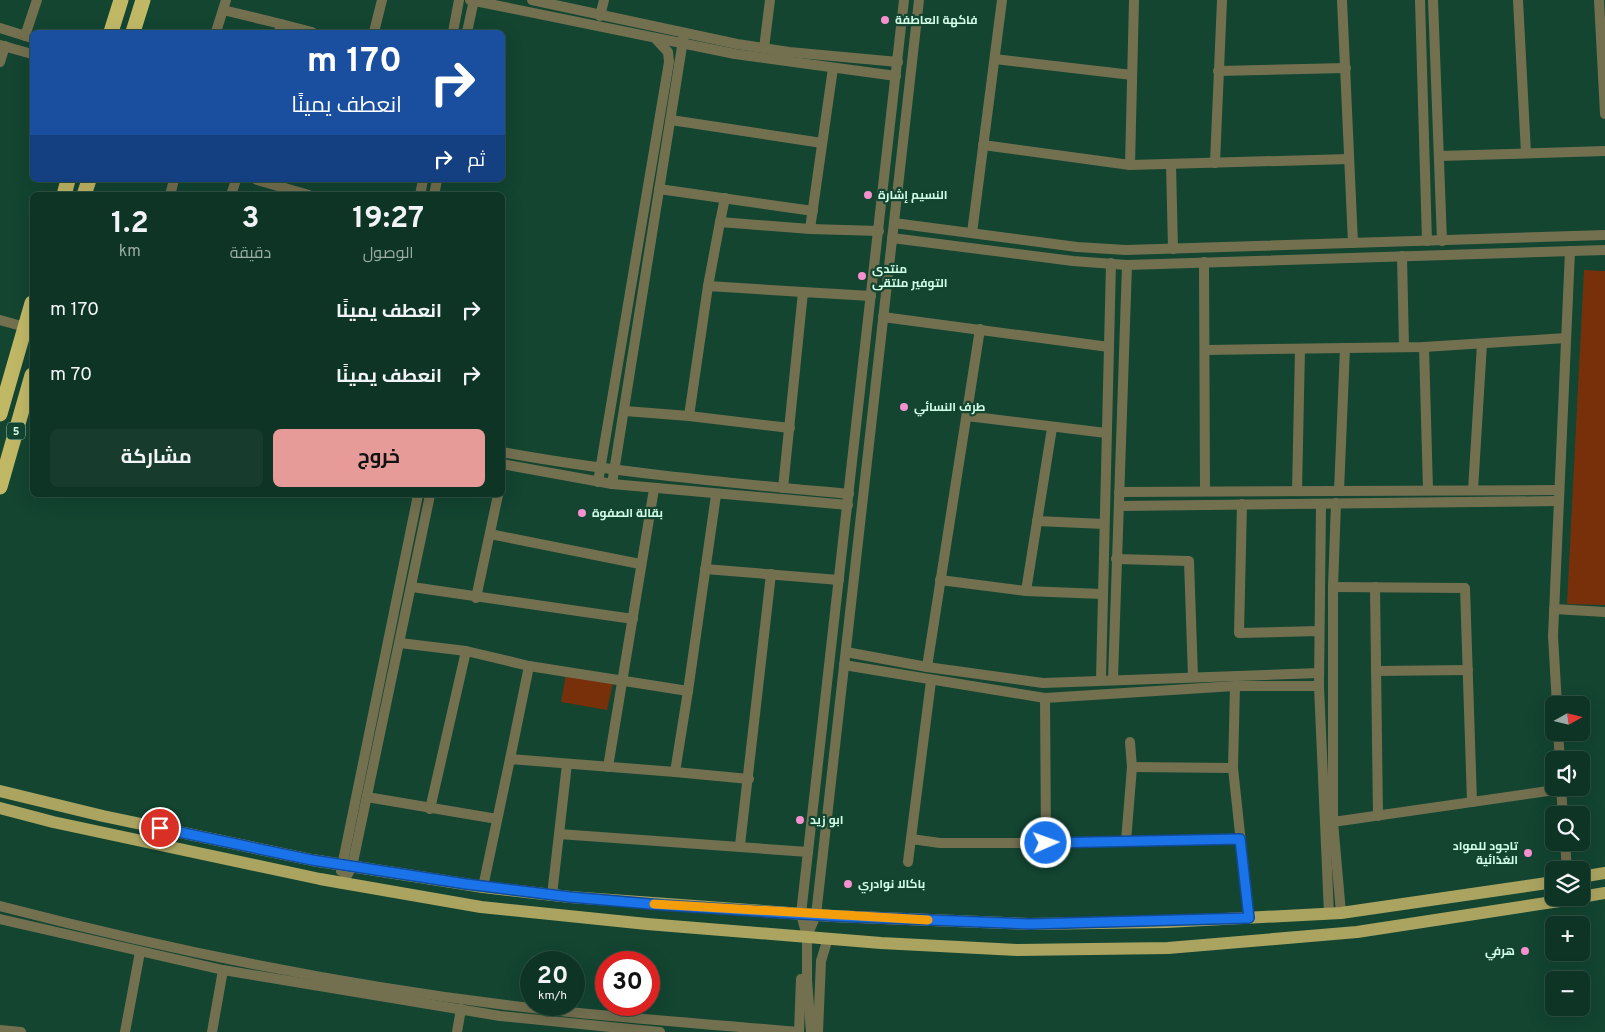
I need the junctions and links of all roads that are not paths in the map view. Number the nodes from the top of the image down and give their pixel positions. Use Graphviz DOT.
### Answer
graph roads {
  1 [pos="37,0"];
  2 [pos="120,0"];
  3 [pos="143,0"];
  4 [pos="382,0"];
  5 [pos="459,0"];
  6 [pos="473,0"];
  7 [pos="522,0"];
  8 [pos="534,0"];
  9 [pos="604,0"];
  10 [pos="770,0"];
  11 [pos="904,0"];
  12 [pos="919,0"];
  13 [pos="1002,0"];
  14 [pos="1134,0"];
  15 [pos="1222,0"];
  16 [pos="1342,0"];
  17 [pos="1420,0"];
  18 [pos="1433,0"];
  19 [pos="1518,0"];
  20 [pos="1599,0"];
  21 [pos="224,5"];
  22 [pos="519,11"];
  23 [pos="533,14"];
  24 [pos="600,16"];
  25 [pos="0,28"];
  26 [pos="280,28"];
  27 [pos="31,30"];
  28 [pos="112,30"];
  29 [pos="134,30"];
  30 [pos="217,30"];
  31 [pos="296,30"];
  32 [pos="374,30"];
  33 [pos="453,30"];
  34 [pos="467,30"];
  35 [pos="29,37"];
  36 [pos="654,38"];
  37 [pos="684,39"];
  38 [pos="1603,42"];
  39 [pos="2,45"];
  40 [pos="764,48"];
  41 [pos="30,53"];
  42 [pos="994,59"];
  43 [pos="0,62"];
  44 [pos="898,62"];
  45 [pos="833,68"];
  46 [pos="1346,68"];
  47 [pos="1218,71"];
  48 [pos="1132,75"];
  49 [pos="896,76"];
  50 [pos="1605,114"];
  51 [pos="671,120"];
  52 [pos="822,142"];
  53 [pos="983,145"];
  54 [pos="1605,151"];
  55 [pos="1526,154"];
  56 [pos="1439,156"];
  57 [pos="1349,159"];
  58 [pos="1215,162"];
  59 [pos="1171,164"];
  60 [pos="1130,165"];
  61 [pos="264,182"];
  62 [pos="659,189"];
  63 [pos="299,192"];
  64 [pos="725,198"];
  65 [pos="812,211"];
  66 [pos="720,222"];
  67 [pos="894,223"];
  68 [pos="810,228"];
  69 [pos="879,231"];
  70 [pos="972,233"];
  71 [pos="1605,235"];
  72 [pos="892,238"];
  73 [pos="1427,241"];
  74 [pos="1442,241"];
  75 [pos="1353,244"];
  76 [pos="1174,249"];
  77 [pos="1605,250"];
  78 [pos="1570,251"];
  79 [pos="1402,256"];
  80 [pos="1204,262"];
  81 [pos="1111,264"];
  82 [pos="1127,265"];
  83 [pos="708,286"];
  84 [pos="803,292"];
  85 [pos="871,296"];
  86 [pos="30,309"];
  87 [pos="884,317"];
  88 [pos="0,320"];
  89 [pos="25,327"];
  90 [pos="980,330"];
  91 [pos="1566,338"];
  92 [pos="1482,344"];
  93 [pos="1109,347"];
  94 [pos="1404,347"];
  95 [pos="1424,347"];
  96 [pos="1345,348"];
  97 [pos="1300,349"];
  98 [pos="1204,350"];
  99 [pos="30,382"];
  100 [pos="625,410"];
  101 [pos="0,414"];
  102 [pos="689,416"];
  103 [pos="967,416"];
  104 [pos="790,428"];
  105 [pos="1052,428"];
  106 [pos="1106,433"];
  107 [pos="505,452"];
  108 [pos="505,466"];
  109 [pos="600,468"];
  110 [pos="614,470"];
  111 [pos="598,482"];
  112 [pos="612,484"];
  113 [pos="0,487"];
  114 [pos="783,488"];
  115 [pos="654,489"];
  116 [pos="1428,490"];
  117 [pos="1473,490"];
  118 [pos="1558,490"];
  119 [pos="1204,491"];
  120 [pos="1297,491"];
  121 [pos="1339,491"];
  122 [pos="1119,492"];
  123 [pos="849,494"];
  124 [pos="716,495"];
  125 [pos="418,497"];
  126 [pos="430,497"];
  127 [pos="498,497"];
  128 [pos="1559,501"];
  129 [pos="1242,504"];
  130 [pos="1321,504"];
  131 [pos="1336,504"];
  132 [pos="848,506"];
  133 [pos="1119,506"];
  134 [pos="1037,521"];
  135 [pos="1104,524"];
  136 [pos="490,534"];
  137 [pos="1116,559"];
  138 [pos="640,564"];
  139 [pos="705,569"];
  140 [pos="771,574"];
  141 [pos="840,580"];
  142 [pos="940,580"];
  143 [pos="412,587"];
  144 [pos="1333,587"];
  145 [pos="1375,587"];
  146 [pos="1026,591"];
  147 [pos="1102,594"];
  148 [pos="476,598"];
  149 [pos="1554,609"];
  150 [pos="1605,612"];
  151 [pos="633,619"];
  152 [pos="1319,631"];
  153 [pos="400,644"];
  154 [pos="466,651"];
  155 [pos="846,652"];
  156 [pos="844,665"];
  157 [pos="528,666"];
  158 [pos="927,667"];
  159 [pos="1468,670"];
  160 [pos="1376,671"];
  161 [pos="1319,673"];
  162 [pos="1193,677"];
  163 [pos="1101,679"];
  164 [pos="1113,679"];
  165 [pos="622,680"];
  166 [pos="931,681"];
  167 [pos="1235,686"];
  168 [pos="1319,686"];
  169 [pos="688,691"];
  170 [pos="1556,696"];
  171 [pos="1044,698"];
  172 [pos="1130,742"];
  173 [pos="510,759"];
  174 [pos="567,764"];
  175 [pos="1132,766"];
  176 [pos="608,767"];
  177 [pos="1233,768"];
  178 [pos="675,772"];
  179 [pos="749,779"];
  180 [pos="0,791"];
  181 [pos="1545,791"];
  182 [pos="367,797"];
  183 [pos="1472,802"];
  184 [pos="0,808"];
  185 [pos="430,809"];
  186 [pos="1378,816"];
  187 [pos="498,819"];
  188 [pos="1333,822"];
  189 [pos="559,834"];
  190 [pos="911,838"];
  191 [pos="1240,839"];
  192 [pos="1126,841"];
  193 [pos="1046,843"];
  194 [pos="740,845"];
  195 [pos="808,852"];
  196 [pos="908,862"];
  197 [pos="346,866"];
  198 [pos="1605,873"];
  199 [pos="1590,876"];
  200 [pos="1545,883"];
  201 [pos="342,884"];
  202 [pos="483,887"];
  203 [pos="1605,894"];
  204 [pos="552,895"];
  205 [pos="1590,896"];
  206 [pos="1545,903"];
  207 [pos="0,906"];
  208 [pos="801,914"];
  209 [pos="1335,914"];
  210 [pos="816,915"];
  211 [pos="1249,918"];
  212 [pos="0,919"];
  213 [pos="807,936"];
  214 [pos="828,938"];
  215 [pos="140,952"];
  216 [pos="802,961"];
  217 [pos="223,970"];
  218 [pos="461,1009"];
  219 [pos="0,1030"];
  220 [pos="21,1032"];
  221 [pos="125,1032"];
  222 [pos="212,1032"];
  223 [pos="457,1032"];
  224 [pos="660,1032"];
  225 [pos="798,1032"];
  226 [pos="811,1032"];
  227 [pos="818,1032"];
  1 -- 27 [label="street"];
  2 -- 28 [label="highway"];
  3 -- 29 [label="highway"];
  4 -- 32 [label="street"];
  5 -- 33 [label="street"];
  6 -- 22 [label="street"];
  6 -- 34 [label="street"];
  7 -- 22 [label="street"];
  8 -- 23 [label="street"];
  8 -- 24 [label="street"];
  9 -- 24 [label="street"];
  10 -- 40 [label="street"];
  11 -- 44 [label="street"];
  12 -- 67 [label="street"];
  13 -- 42 [label="street"];
  14 -- 48 [label="street"];
  15 -- 47 [label="street"];
  16 -- 46 [label="street"];
  17 -- 73 [label="street"];
  18 -- 56 [label="street"];
  19 -- 55 [label="street"];
  20 -- 38 [label="street"];
  21 -- 26 [label="street"];
  21 -- 30 [label="street"];
  22 -- 23 [label="street"];
  23 -- 36 [label="street"];
  24 -- 37 [label="street"];
  25 -- 35 [label="street"];
  26 -- 31 [label="street"];
  36 -- 37 [label="street"];
  36 -- 109 [label="street"];
  37 -- 40 [label="street"];
  37 -- 45 [label="street"];
  37 -- 51 [label="street"];
  38 -- 50 [label="street"];
  39 -- 41 [label="street"];
  39 -- 43 [label="street"];
  40 -- 44 [label="street"];
  42 -- 48 [label="street"];
  42 -- 53 [label="street"];
  44 -- 49 [label="street"];
  45 -- 49 [label="street"];
  45 -- 52 [label="street"];
  46 -- 47 [label="street"];
  46 -- 57 [label="street"];
  47 -- 58 [label="street"];
  48 -- 60 [label="street"];
  49 -- 69 [label="street"];
  51 -- 52 [label="street"];
  51 -- 62 [label="street"];
  52 -- 65 [label="street"];
  53 -- 60 [label="street"];
  53 -- 70 [label="street"];
  54 -- 55 [label="street"];
  55 -- 56 [label="street"];
  56 -- 74 [label="street"];
  57 -- 58 [label="street"];
  57 -- 75 [label="street"];
  58 -- 59 [label="street"];
  59 -- 60 [label="street"];
  59 -- 76 [label="street"];
  61 -- 63 [label="street"];
  62 -- 64 [label="street"];
  62 -- 100 [label="street"];
  64 -- 65 [label="street"];
  64 -- 66 [label="street"];
  65 -- 68 [label="street"];
  66 -- 68 [label="street"];
  66 -- 83 [label="street"];
  67 -- 70 [label="street"];
  67 -- 72 [label="street"];
  68 -- 69 [label="street"];
  69 -- 85 [label="street"];
  70 -- 76 [label="street"];
  71 -- 74 [label="street"];
  72 -- 81 [label="street"];
  72 -- 87 [label="street"];
  73 -- 74 [label="street"];
  73 -- 75 [label="street"];
  75 -- 76 [label="street"];
  77 -- 78 [label="street"];
  78 -- 79 [label="street"];
  78 -- 91 [label="street"];
  79 -- 80 [label="street"];
  79 -- 94 [label="street"];
  80 -- 82 [label="street"];
  80 -- 98 [label="street"];
  81 -- 82 [label="street"];
  81 -- 93 [label="street"];
  82 -- 122 [label="street"];
  83 -- 84 [label="street"];
  83 -- 102 [label="street"];
  84 -- 85 [label="street"];
  84 -- 104 [label="street"];
  85 -- 123 [label="street"];
  86 -- 89 [label="highway, 5"];
  87 -- 90 [label="street"];
  87 -- 155 [label="street"];
  88 -- 89 [label="street"];
  89 -- 101 [label="highway, 5"];
  90 -- 93 [label="street"];
  90 -- 103 [label="street"];
  91 -- 92 [label="street"];
  91 -- 118 [label="street"];
  92 -- 95 [label="street"];
  92 -- 117 [label="street"];
  93 -- 106 [label="street"];
  94 -- 95 [label="street"];
  94 -- 96 [label="street"];
  95 -- 116 [label="street"];
  96 -- 97 [label="street"];
  96 -- 121 [label="street"];
  97 -- 98 [label="street"];
  97 -- 120 [label="street"];
  98 -- 119 [label="street"];
  99 -- 113 [label="highway, 5"];
  100 -- 102 [label="street"];
  100 -- 110 [label="street"];
  102 -- 104 [label="street"];
  103 -- 105 [label="street"];
  103 -- 142 [label="street"];
  104 -- 114 [label="street"];
  105 -- 106 [label="street"];
  105 -- 134 [label="street"];
  106 -- 135 [label="street"];
  107 -- 109 [label="street"];
  108 -- 111 [label="street"];
  109 -- 110 [label="street"];
  109 -- 111 [label="street"];
  110 -- 112 [label="street"];
  110 -- 114 [label="street"];
  111 -- 112 [label="street"];
  112 -- 115 [label="street"];
  114 -- 123 [label="street"];
  115 -- 124 [label="street"];
  115 -- 138 [label="street"];
  116 -- 117 [label="street"];
  116 -- 121 [label="street"];
  117 -- 118 [label="street"];
  118 -- 128 [label="street"];
  119 -- 120 [label="street"];
  119 -- 122 [label="street"];
  120 -- 121 [label="street"];
  122 -- 133 [label="street"];
  123 -- 132 [label="street"];
  124 -- 132 [label="street"];
  124 -- 139 [label="street"];
  125 -- 197 [label="street"];
  126 -- 143 [label="street"];
  127 -- 136 [label="street"];
  128 -- 131 [label="street"];
  128 -- 149 [label="street"];
  129 -- 130 [label="street"];
  129 -- 133 [label="street"];
  129 -- 152 [label="street"];
  130 -- 131 [label="street"];
  130 -- 152 [label="street"];
  131 -- 144 [label="street"];
  132 -- 141 [label="street"];
  133 -- 137 [label="street"];
  134 -- 135 [label="street"];
  134 -- 146 [label="street"];
  135 -- 147 [label="street"];
  136 -- 138 [label="street"];
  136 -- 148 [label="street"];
  137 -- 162 [label="street"];
  137 -- 164 [label="street"];
  138 -- 151 [label="street"];
  139 -- 140 [label="street"];
  139 -- 169 [label="street"];
  140 -- 141 [label="street"];
  140 -- 179 [label="street"];
  141 -- 195 [label="street"];
  142 -- 146 [label="street"];
  142 -- 158 [label="street"];
  143 -- 148 [label="street"];
  143 -- 153 [label="street"];
  144 -- 145 [label="street"];
  144 -- 188 [label="street"];
  145 -- 159 [label="street"];
  145 -- 160 [label="street"];
  146 -- 147 [label="street"];
  147 -- 163 [label="street"];
  148 -- 151 [label="street"];
  149 -- 150 [label="street"];
  149 -- 170 [label="street"];
  151 -- 165 [label="street"];
  152 -- 161 [label="street"];
  153 -- 154 [label="street"];
  153 -- 182 [label="street"];
  154 -- 157 [label="street"];
  154 -- 185 [label="street"];
  155 -- 156 [label="street"];
  155 -- 158 [label="street"];
  156 -- 166 [label="street"];
  156 -- 210 [label="street"];
  157 -- 165 [label="street"];
  157 -- 173 [label="street"];
  158 -- 163 [label="street"];
  159 -- 160 [label="street"];
  159 -- 183 [label="street"];
  160 -- 186 [label="street"];
  161 -- 162 [label="street"];
  161 -- 168 [label="street"];
  162 -- 164 [label="street"];
  163 -- 164 [label="street"];
  165 -- 169 [label="street"];
  165 -- 176 [label="street"];
  166 -- 171 [label="street"];
  166 -- 190 [label="street"];
  167 -- 168 [label="street"];
  167 -- 171 [label="street"];
  167 -- 177 [label="street"];
  168 -- 209 [label="street"];
  169 -- 178 [label="street"];
  171 -- 193 [label="street"];
  172 -- 175 [label="street"];
  173 -- 174 [label="street"];
  173 -- 187 [label="street"];
  174 -- 176 [label="street"];
  174 -- 189 [label="street"];
  175 -- 177 [label="street"];
  175 -- 192 [label="street"];
  176 -- 178 [label="street"];
  177 -- 191 [label="street"];
  178 -- 179 [label="street"];
  179 -- 194 [label="street"];
  180 -- 197 [label="main road"];
  181 -- 183 [label="street"];
  182 -- 185 [label="street"];
  182 -- 197 [label="street"];
  183 -- 186 [label="street"];
  184 -- 201 [label="main road"];
  185 -- 187 [label="street"];
  186 -- 188 [label="street"];
  187 -- 202 [label="street"];
  188 -- 209 [label="street"];
  189 -- 194 [label="street"];
  189 -- 204 [label="street"];
  190 -- 193 [label="street"];
  190 -- 196 [label="street"];
  191 -- 192 [label="street"];
  191 -- 211 [label="street"];
  192 -- 193 [label="street"];
  194 -- 195 [label="street"];
  195 -- 208 [label="street"];
  197 -- 201 [label="street"];
  197 -- 202 [label="main road"];
  198 -- 199 [label="main road"];
  200 -- 209 [label="main road"];
  201 -- 213 [label="main road"];
  202 -- 204 [label="main road"];
  203 -- 205 [label="main road"];
  204 -- 208 [label="main road"];
  206 -- 214 [label="main road"];
  207 -- 225 [label="street"];
  208 -- 210 [label="main road"];
  208 -- 213 [label="street"];
  209 -- 211 [label="main road"];
  210 -- 211 [label="main road"];
  210 -- 213 [label="street"];
  212 -- 215 [label="street"];
  213 -- 214 [label="main road"];
  213 -- 226 [label="street"];
  214 -- 227 [label="street"];
  215 -- 217 [label="street"];
  215 -- 221 [label="street"];
  216 -- 225 [label="street"];
  217 -- 218 [label="street"];
  217 -- 222 [label="street"];
  218 -- 223 [label="street"];
  218 -- 224 [label="street"];
  219 -- 220 [label="street"];
}
